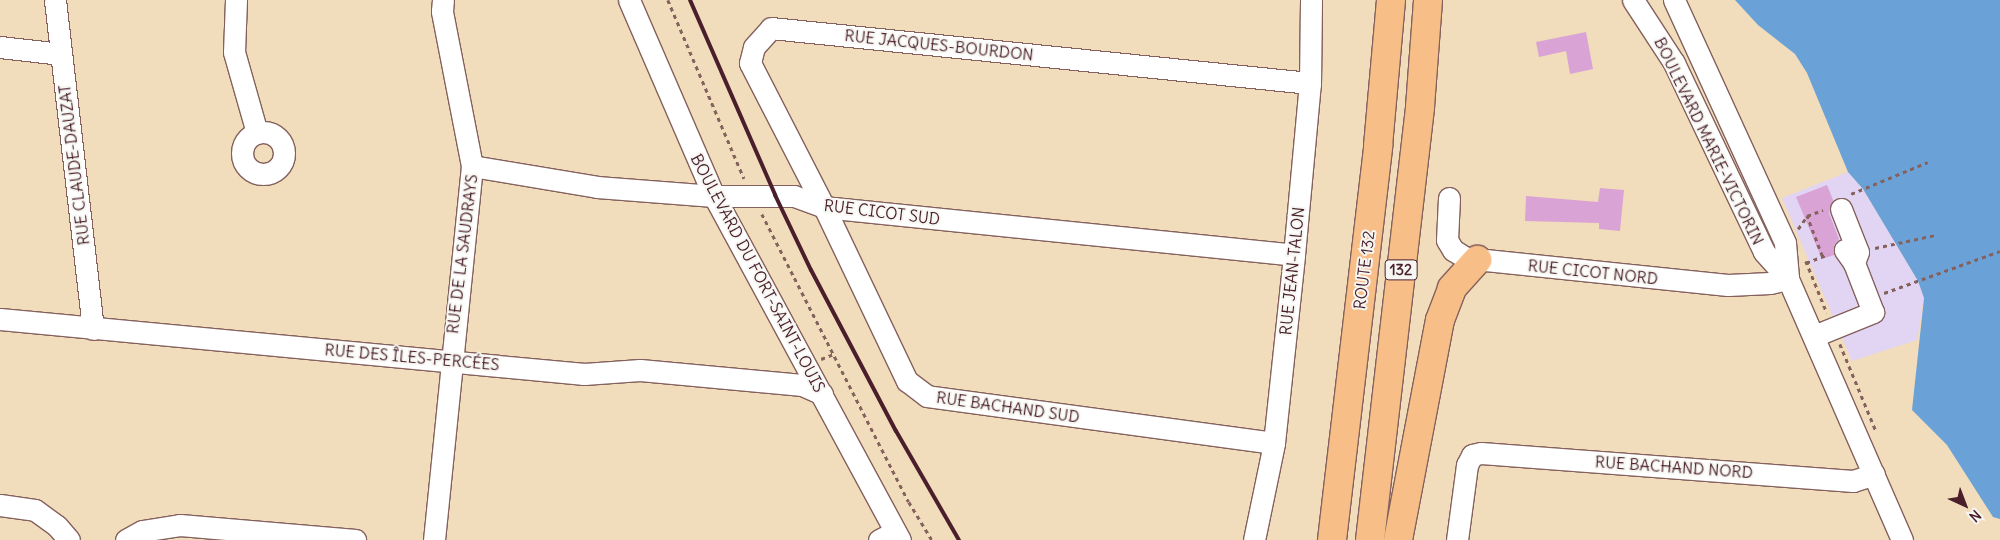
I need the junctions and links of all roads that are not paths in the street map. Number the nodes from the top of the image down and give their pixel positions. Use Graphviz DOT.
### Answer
graph roads {
  1 [pos="55,0"];
  2 [pos="236,0"];
  3 [pos="444,0"];
  4 [pos="629,0"];
  5 [pos="1311,0"];
  6 [pos="1376,0"];
  7 [pos="1391,0"];
  8 [pos="1428,0"];
  9 [pos="1634,0"];
  10 [pos="1674,0"];
  11 [pos="0,47"];
  12 [pos="61,54"];
  13 [pos="1310,83"];
  14 [pos="1383,93"];
  15 [pos="257,132"];
  16 [pos="472,166"];
  17 [pos="714,196"];
  18 [pos="1449,198"];
  19 [pos="1840,204"];
  20 [pos="824,207"];
  21 [pos="1294,255"];
  22 [pos="1477,260"];
  23 [pos="1788,279"];
  24 [pos="0,319"];
  25 [pos="93,329"];
  26 [pos="1814,336"];
  27 [pos="450,359"];
  28 [pos="822,394"];
  29 [pos="1274,443"];
  30 [pos="1874,474"];
  31 [pos="0,505"];
  32 [pos="891,537"];
  33 [pos="69,540"];
  34 [pos="126,540"];
  35 [pos="355,540"];
  36 [pos="434,540"];
  37 [pos="1254,540"];
  38 [pos="1332,540"];
  39 [pos="1370,540"];
  40 [pos="1398,540"];
  41 [pos="1457,540"];
  42 [pos="1902,540"];
  1 -- 12 [label="street, RUE CLAUDE-DAUZAT"];
  2 -- 15 [label="street"];
  3 -- 16 [label="street, RUE DE LA SAUDRAYS"];
  4 -- 17 [label="street, BOULEVARD DU FORT-SAINT-LOUIS"];
  5 -- 13 [label="street, RUE JEAN-TALON"];
  6 -- 14 [label="highway"];
  7 -- 14 [label="highway, ROUTE 132 / 132"];
  8 -- 39 [label="highway, 132"];
  9 -- 23 [label="street, BOULEVARD MARIE-VICTORIN"];
  10 -- 23 [label="street, BOULEVARD MARIE-VICTORIN"];
  11 -- 12 [label="street"];
  12 -- 25 [label="street, RUE CLAUDE-DAUZAT"];
  13 -- 20 [label="street, RUE JACQUES-BOURDON"];
  13 -- 21 [label="street, RUE JEAN-TALON"];
  14 -- 38 [label="highway, ROUTE 132 / 132"];
  16 -- 17 [label="street, RUE CICOT SUD"];
  16 -- 27 [label="street, RUE DE LA SAUDRAYS"];
  17 -- 20 [label="street, RUE CICOT SUD"];
  17 -- 28 [label="street, BOULEVARD DU FORT-SAINT-LOUIS"];
  18 -- 22 [label="street, RUE CICOT NORD"];
  19 -- 26 [label="street"];
  20 -- 21 [label="street, RUE CICOT SUD"];
  20 -- 29 [label="street, RUE BACHAND SUD"];
  21 -- 29 [label="street, RUE JEAN-TALON"];
  22 -- 23 [label="street, RUE CICOT NORD"];
  22 -- 40 [label="highway"];
  23 -- 26 [label="street, BOULEVARD MARIE-VICTORIN"];
  24 -- 25 [label="street, RUE DES ÎLES-PERCÉES"];
  25 -- 27 [label="street, RUE DES ÎLES-PERCÉES"];
  26 -- 30 [label="street, BOULEVARD MARIE-VICTORIN"];
  27 -- 28 [label="street, RUE DES ÎLES-PERCÉES"];
  27 -- 36 [label="street, RUE DE LA SAUDRAYS"];
  28 -- 32 [label="street, BOULEVARD DU FORT-SAINT-LOUIS"];
  29 -- 37 [label="street, RUE JEAN-TALON"];
  30 -- 41 [label="street, RUE BACHAND NORD"];
  30 -- 42 [label="street, BOULEVARD MARIE-VICTORIN"];
  31 -- 33 [label="street"];
  34 -- 35 [label="street"];
}
